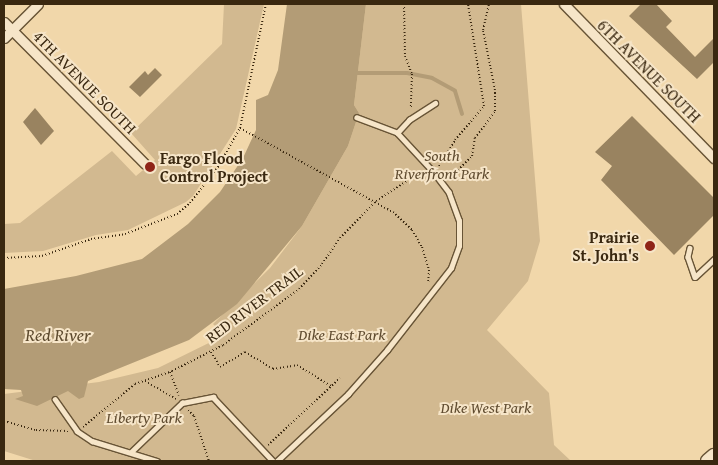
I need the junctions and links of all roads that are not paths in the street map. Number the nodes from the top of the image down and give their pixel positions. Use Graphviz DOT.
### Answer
graph roads {
  1 [pos="38,4"];
  2 [pos="564,4"];
  3 [pos="4,22"];
  4 [pos="12,30"];
  5 [pos="4,38"];
  6 [pos="435,103"];
  7 [pos="357,118"];
  8 [pos="397,133"];
  9 [pos="714,158"];
  10 [pos="146,164"];
  11 [pos="690,248"];
  12 [pos="714,259"];
  13 [pos="55,399"];
  14 [pos="131,452"];
  15 [pos="714,456"];
  16 [pos="157,461"];
  17 [pos="275,461"];
  18 [pos="708,461"];
  1 -- 4 [label="street"];
  2 -- 9 [label="street, 6TH AVENUE SOUTH"];
  3 -- 4 [label="street, 4TH AVENUE SOUTH"];
  4 -- 5 [label="street"];
  4 -- 10 [label="street, 4TH AVENUE SOUTH"];
  6 -- 8 [label="lane"];
  7 -- 8 [label="lane"];
  8 -- 17 [label="lane"];
  11 -- 12 [label="lane"];
  13 -- 14 [label="lane"];
  14 -- 16 [label="lane"];
  14 -- 17 [label="lane"];
  15 -- 18 [label="street"];
}
